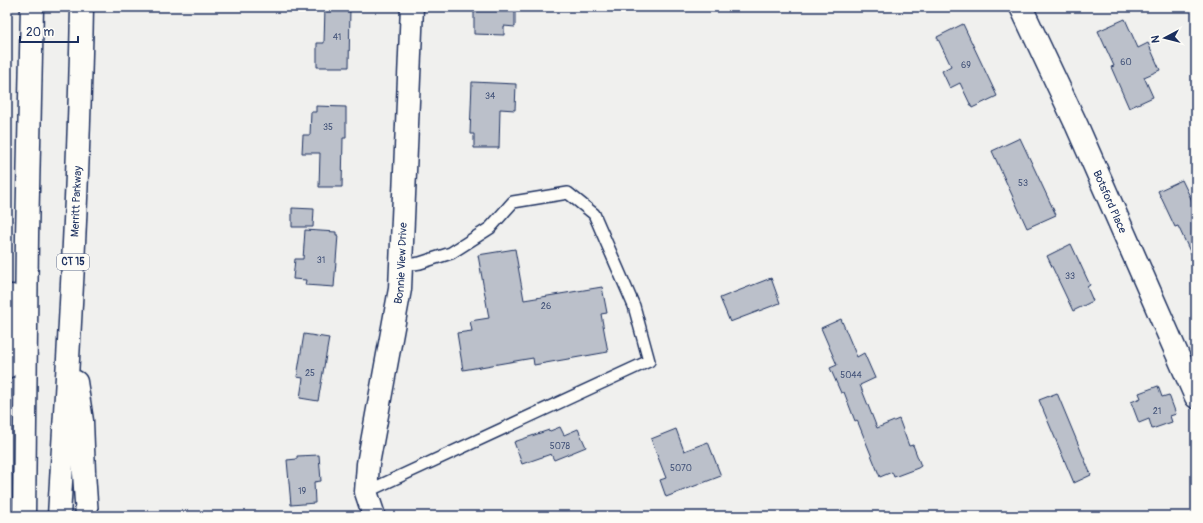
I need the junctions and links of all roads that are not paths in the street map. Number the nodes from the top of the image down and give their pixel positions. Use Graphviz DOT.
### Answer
graph roads {
  1 [pos="32,7"];
  2 [pos="82,7"];
  3 [pos="412,7"];
  4 [pos="1021,7"];
  5 [pos="26,236"];
  6 [pos="401,266"];
  7 [pos="70,340"];
  8 [pos="7,367"];
  9 [pos="1196,397"];
  10 [pos="366,492"];
  11 [pos="24,516"];
  12 [pos="59,516"];
  13 [pos="87,516"];
  14 [pos="374,516"];
  1 -- 5 [label="main road"];
  2 -- 7 [label="main road, Merritt Parkway / CT 15"];
  3 -- 6 [label="main road, Bonnie View Drive"];
  4 -- 9 [label="main road, Botsford Place"];
  5 -- 8 [label="main road"];
  5 -- 11 [label="main road"];
  6 -- 10 [label="main road, Bonnie View Drive"];
  6 -- 10 [label="lane"];
  7 -- 12 [label="main road, Merritt Parkway / CT 15"];
  7 -- 13 [label="main road"];
  10 -- 14 [label="main road, Bonnie View Drive"];
}
